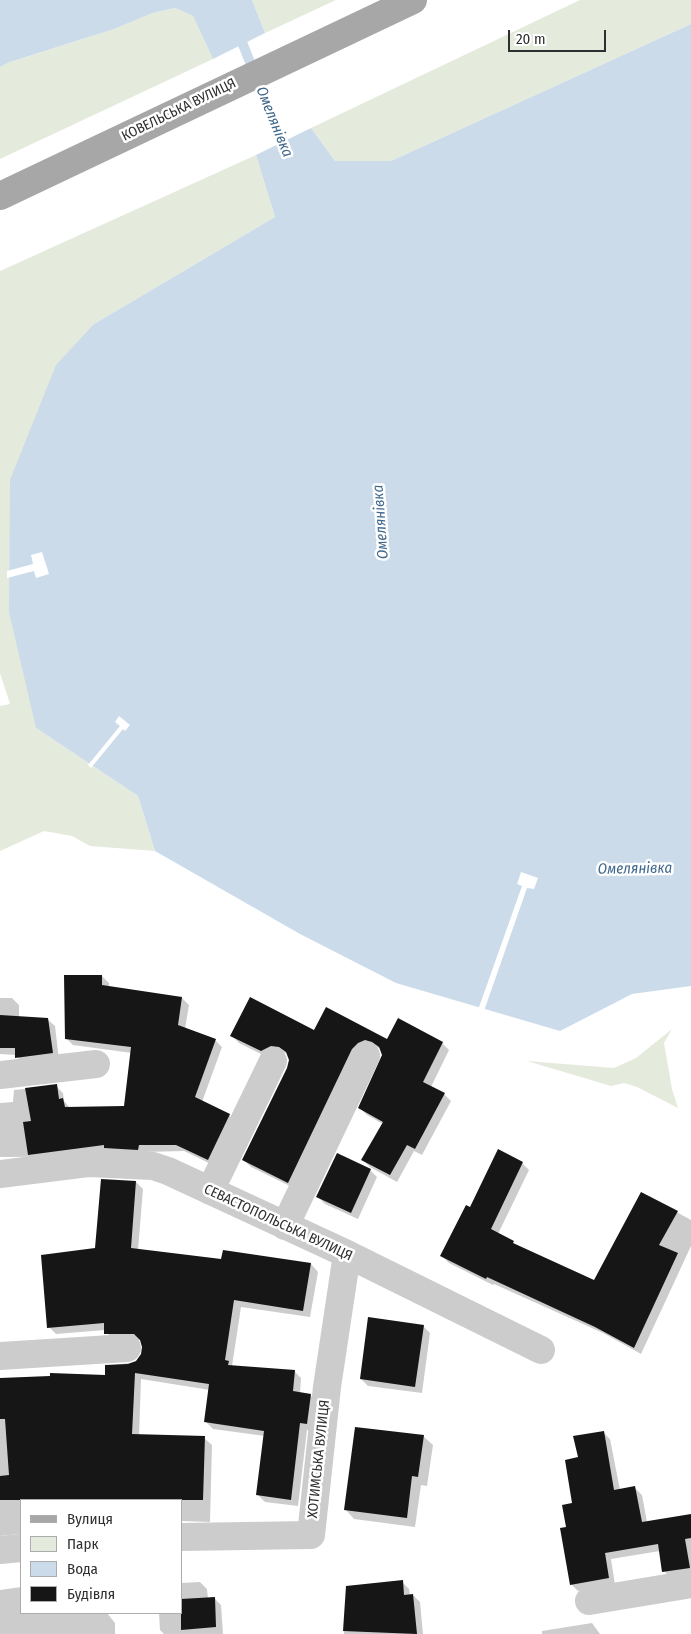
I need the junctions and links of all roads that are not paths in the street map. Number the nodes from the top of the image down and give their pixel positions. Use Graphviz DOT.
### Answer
graph roads {
  1 [pos="413,0"];
  2 [pos="0,196"];
  3 [pos="366,1056"];
  4 [pos="273,1062"];
  5 [pos="96,1064"];
  6 [pos="0,1075"];
  7 [pos="0,1174"];
  8 [pos="210,1191"];
  9 [pos="285,1226"];
  10 [pos="347,1254"];
  11 [pos="127,1348"];
  12 [pos="540,1350"];
  13 [pos="0,1356"];
  14 [pos="182,1537"];
  15 [pos="20,1548"];
  16 [pos="0,1550"];
  17 [pos="691,1584"];
  18 [pos="589,1601"];
  1 -- 2 [label="main road, КОВЕЛЬСЬКА ВУЛИЦЯ"];
  3 -- 9 [label="street"];
  4 -- 8 [label="street"];
  5 -- 6 [label="street"];
  7 -- 8 [label="street, СЕВАСТОПОЛЬСЬКА ВУЛИЦЯ"];
  8 -- 9 [label="street, СЕВАСТОПОЛЬСЬКА ВУЛИЦЯ"];
  9 -- 10 [label="street, СЕВАСТОПОЛЬСЬКА ВУЛИЦЯ"];
  10 -- 12 [label="street, СЕВАСТОПОЛЬСЬКА ВУЛИЦЯ"];
  10 -- 14 [label="street, ХОТИМСЬКА ВУЛИЦЯ"];
  11 -- 13 [label="street"];
  15 -- 16 [label="street"];
  17 -- 18 [label="street"];
}
